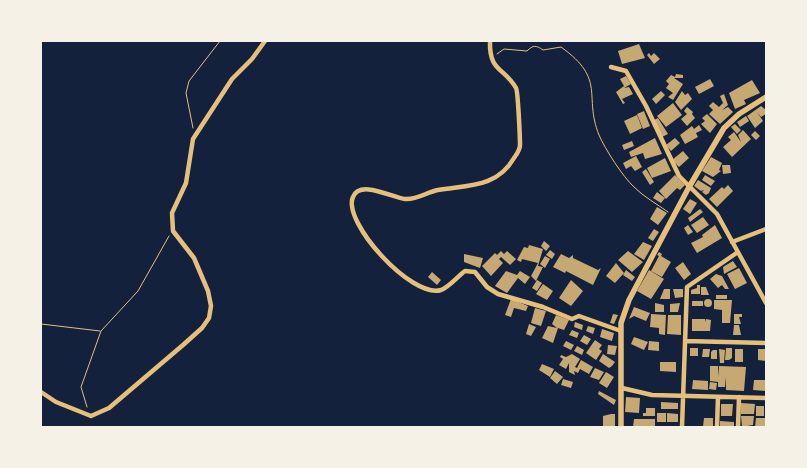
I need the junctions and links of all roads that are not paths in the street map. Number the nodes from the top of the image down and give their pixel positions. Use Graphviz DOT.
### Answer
graph roads {
  1 [pos="266,41"];
  2 [pos="490,41"];
  3 [pos="612,67"];
  4 [pos="766,97"];
  5 [pos="688,187"];
  6 [pos="766,230"];
  7 [pos="732,242"];
  8 [pos="738,252"];
  9 [pos="766,302"];
  10 [pos="621,331"];
  11 [pos="685,341"];
  12 [pos="766,343"];
  13 [pos="622,388"];
  14 [pos="41,392"];
  15 [pos="683,396"];
  16 [pos="718,397"];
  17 [pos="739,397"];
  18 [pos="766,398"];
  19 [pos="621,427"];
  20 [pos="682,427"];
  21 [pos="717,427"];
  22 [pos="738,427"];
  1 -- 14 [label="street"];
  2 -- 10 [label="street"];
  3 -- 5 [label="street"];
  4 -- 5 [label="street"];
  5 -- 7 [label="street"];
  5 -- 10 [label="street"];
  6 -- 7 [label="street"];
  7 -- 8 [label="street"];
  8 -- 9 [label="street"];
  8 -- 11 [label="street"];
  10 -- 13 [label="street"];
  11 -- 12 [label="street"];
  11 -- 15 [label="street"];
  13 -- 15 [label="street"];
  13 -- 19 [label="street"];
  15 -- 16 [label="street"];
  15 -- 20 [label="street"];
  16 -- 17 [label="street"];
  16 -- 21 [label="street"];
  17 -- 18 [label="street"];
  17 -- 22 [label="street"];
}
